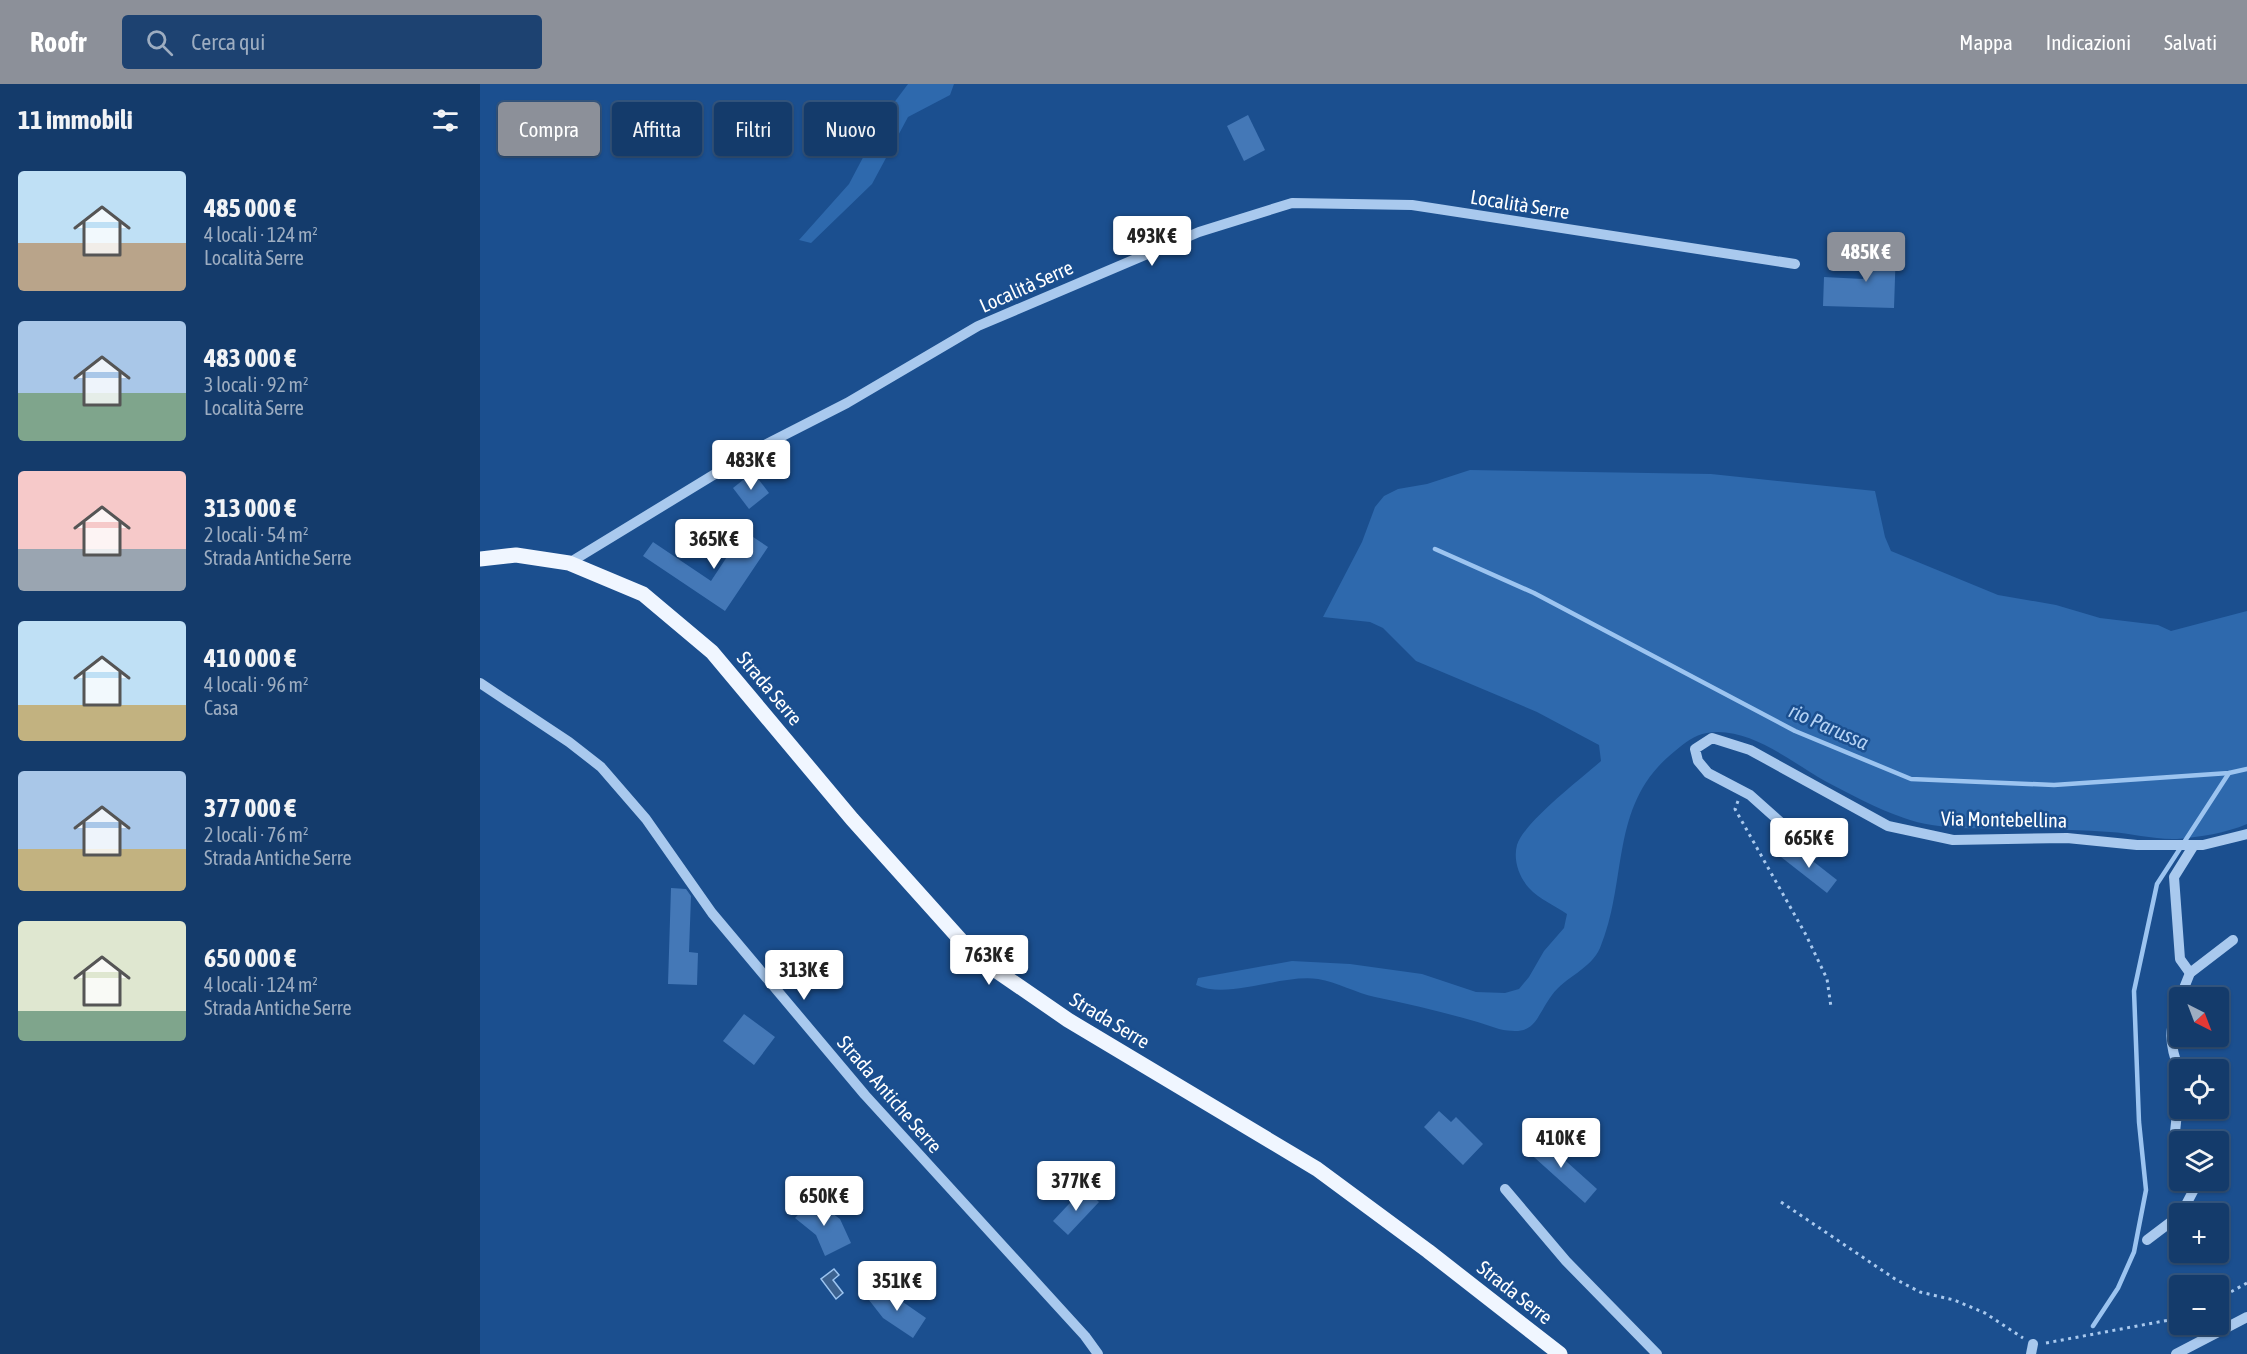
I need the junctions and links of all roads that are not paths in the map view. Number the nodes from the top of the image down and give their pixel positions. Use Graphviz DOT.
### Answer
graph roads {
  1 [pos="1795,264"];
  2 [pos="480,559"];
  3 [pos="569,563"];
  4 [pos="480,683"];
  5 [pos="2247,834"];
  6 [pos="2194,845"];
  7 [pos="1815,852"];
  8 [pos="2233,940"];
  9 [pos="2190,973"];
  10 [pos="2184,987"];
  11 [pos="1505,1189"];
  12 [pos="2169,1223"];
  13 [pos="2147,1240"];
  14 [pos="2247,1317"];
  15 [pos="1098,1354"];
  16 [pos="1560,1354"];
  17 [pos="1657,1354"];
  18 [pos="2176,1354"];
  1 -- 3 [label="street, Località Serre"];
  2 -- 3 [label="main road, Strada Serre"];
  3 -- 16 [label="main road, Strada Serre"];
  4 -- 15 [label="street, Strada Antiche Serre"];
  5 -- 6 [label="street, Via Montebellina"];
  6 -- 7 [label="street, Via Montebellina"];
  6 -- 9 [label="street"];
  8 -- 9 [label="street"];
  9 -- 10 [label="street"];
  11 -- 17 [label="street"];
  12 -- 13 [label="street"];
  14 -- 18 [label="street"];
}
